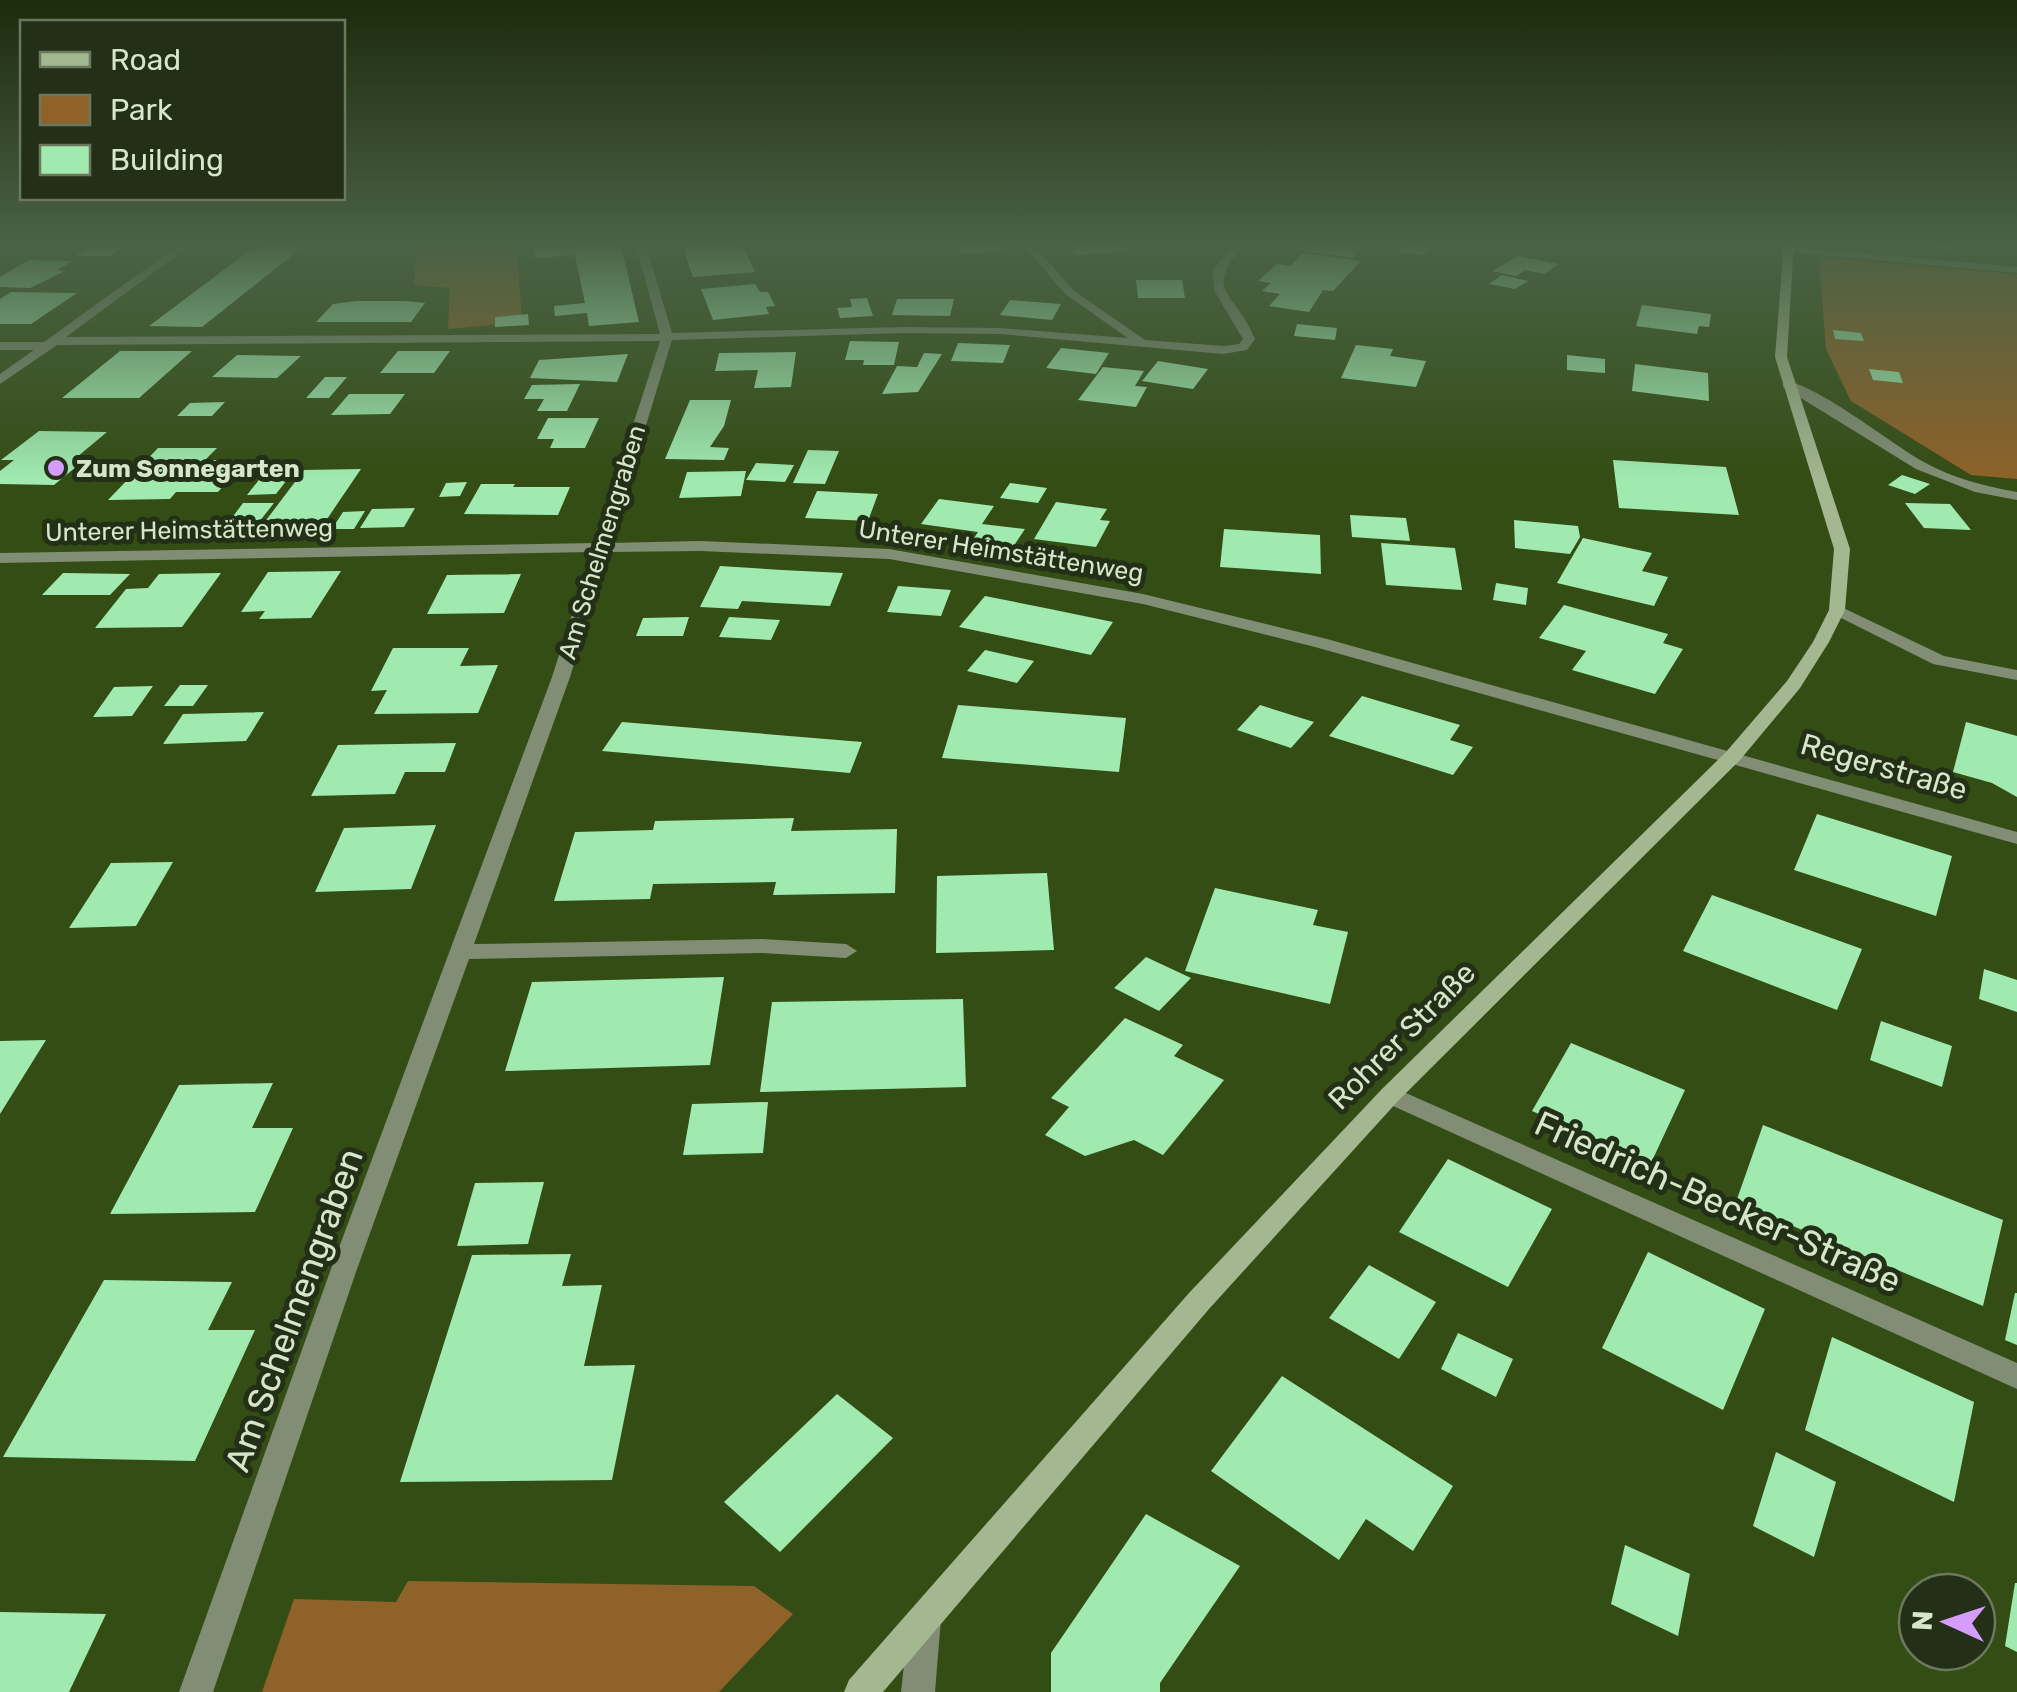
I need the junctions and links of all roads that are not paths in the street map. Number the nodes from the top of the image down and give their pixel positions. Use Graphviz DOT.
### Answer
graph roads {
  1 [pos="79,321"];
  2 [pos="662,321"];
  3 [pos="1110,321"];
  4 [pos="1239,321"];
  5 [pos="1784,321"];
  6 [pos="667,338"];
  7 [pos="1142,343"];
  8 [pos="47,344"];
  9 [pos="0,346"];
  10 [pos="0,380"];
  11 [pos="1786,384"];
  12 [pos="2017,496"];
  13 [pos="598,546"];
  14 [pos="0,558"];
  15 [pos="1836,610"];
  16 [pos="2017,675"];
  17 [pos="1733,756"];
  18 [pos="2017,838"];
  19 [pos="846,950"];
  20 [pos="460,952"];
  21 [pos="1390,1095"];
  22 [pos="2017,1376"];
  23 [pos="925,1618"];
  24 [pos="196,1692"];
  25 [pos="862,1692"];
  26 [pos="918,1692"];
  1 -- 8 [label="street"];
  2 -- 6 [label="street"];
  3 -- 7 [label="street"];
  4 -- 7 [label="street"];
  5 -- 11 [label="main road, Rohrer Straße"];
  6 -- 7 [label="street"];
  6 -- 8 [label="street"];
  6 -- 13 [label="street, Am Schelmengraben"];
  8 -- 9 [label="street"];
  8 -- 10 [label="street"];
  11 -- 12 [label="street"];
  11 -- 15 [label="main road, Rohrer Straße"];
  13 -- 14 [label="street, Unterer Heimstättenweg"];
  13 -- 17 [label="street, Unterer Heimstättenweg"];
  13 -- 20 [label="street, Am Schelmengraben"];
  15 -- 16 [label="street"];
  15 -- 17 [label="main road, Rohrer Straße"];
  17 -- 18 [label="street, Regerstraße"];
  17 -- 21 [label="main road, Rohrer Straße"];
  19 -- 20 [label="street"];
  20 -- 24 [label="street, Am Schelmengraben"];
  21 -- 22 [label="street, Friedrich-Becker-Straße"];
  21 -- 23 [label="main road, Rohrer Straße"];
  23 -- 25 [label="main road, Rohrer Straße"];
  23 -- 26 [label="street"];
}
